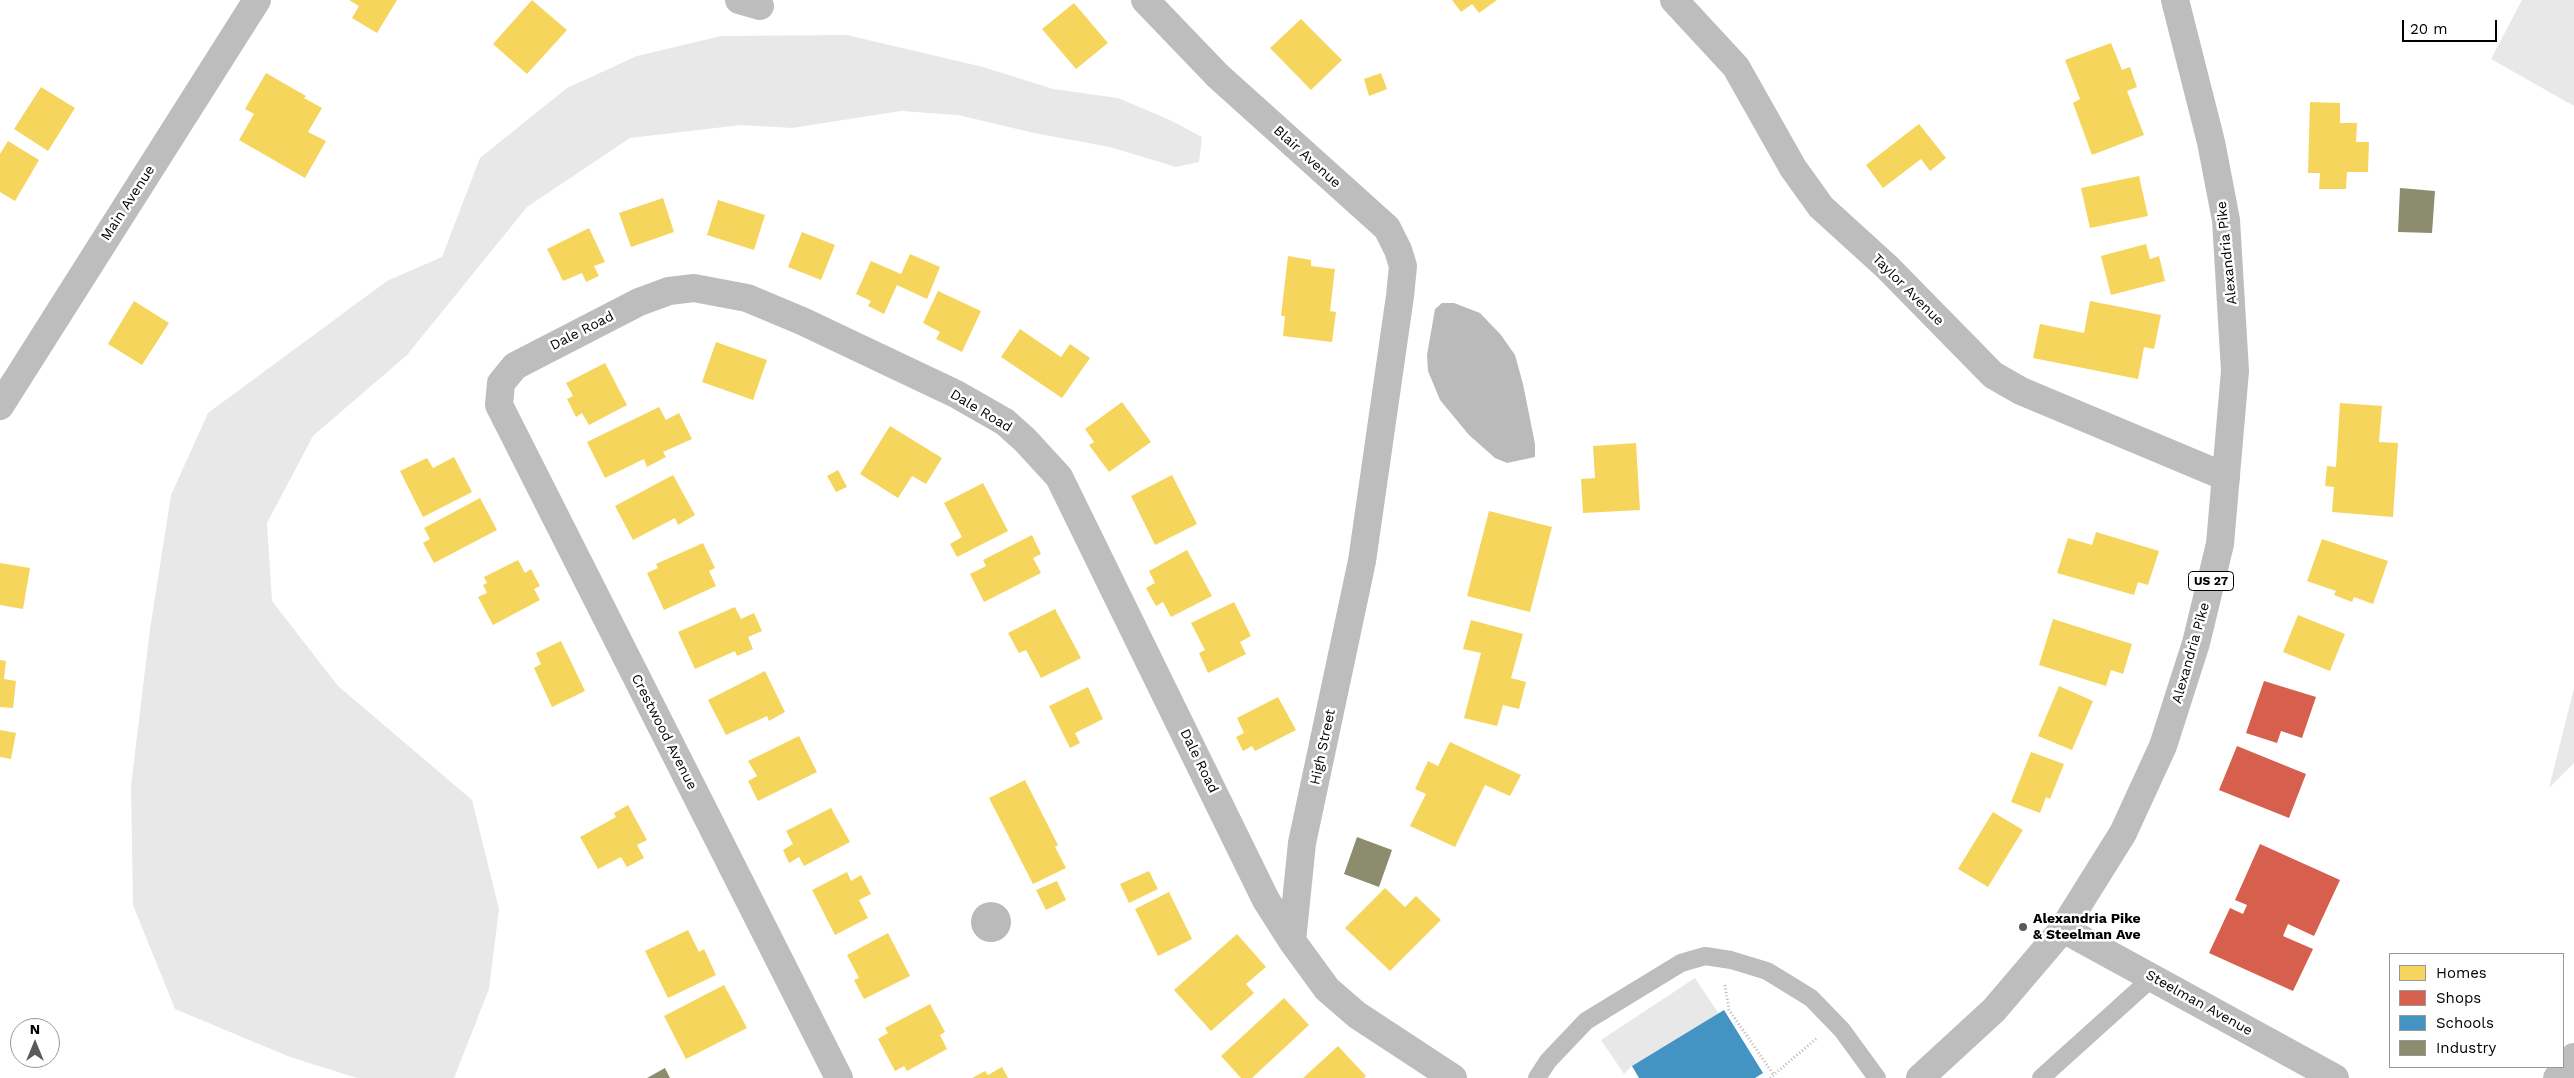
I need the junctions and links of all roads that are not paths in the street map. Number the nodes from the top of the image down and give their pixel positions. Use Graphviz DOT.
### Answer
graph roads {
  1 [pos="256,0"];
  2 [pos="1145,0"];
  3 [pos="1674,0"];
  4 [pos="2175,0"];
  5 [pos="1393,343"];
  6 [pos="501,383"];
  7 [pos="0,406"];
  8 [pos="2226,477"];
  9 [pos="2063,929"];
  10 [pos="1292,941"];
  11 [pos="2153,977"];
  12 [pos="2574,1057"];
  13 [pos="839,1078"];
  14 [pos="1454,1078"];
  15 [pos="1537,1078"];
  16 [pos="1878,1078"];
  17 [pos="1920,1078"];
  18 [pos="2041,1078"];
  19 [pos="2335,1078"];
  20 [pos="2557,1078"];
  1 -- 7 [label="street, Main Avenue"];
  2 -- 5 [label="street, Blair Avenue"];
  3 -- 8 [label="street, Taylor Avenue"];
  4 -- 8 [label="street, Alexandria Pike / US 27"];
  5 -- 10 [label="street, High Street"];
  6 -- 10 [label="street, Dale Road"];
  6 -- 13 [label="street, Crestwood Avenue"];
  8 -- 9 [label="street, Alexandria Pike / US 27"];
  9 -- 11 [label="street, Steelman Avenue"];
  9 -- 17 [label="street, Alexandria Pike / US 27"];
  10 -- 14 [label="street"];
  11 -- 18 [label="lane"];
  11 -- 19 [label="street, Steelman Avenue"];
  12 -- 20 [label="street"];
  15 -- 16 [label="lane"];
}
